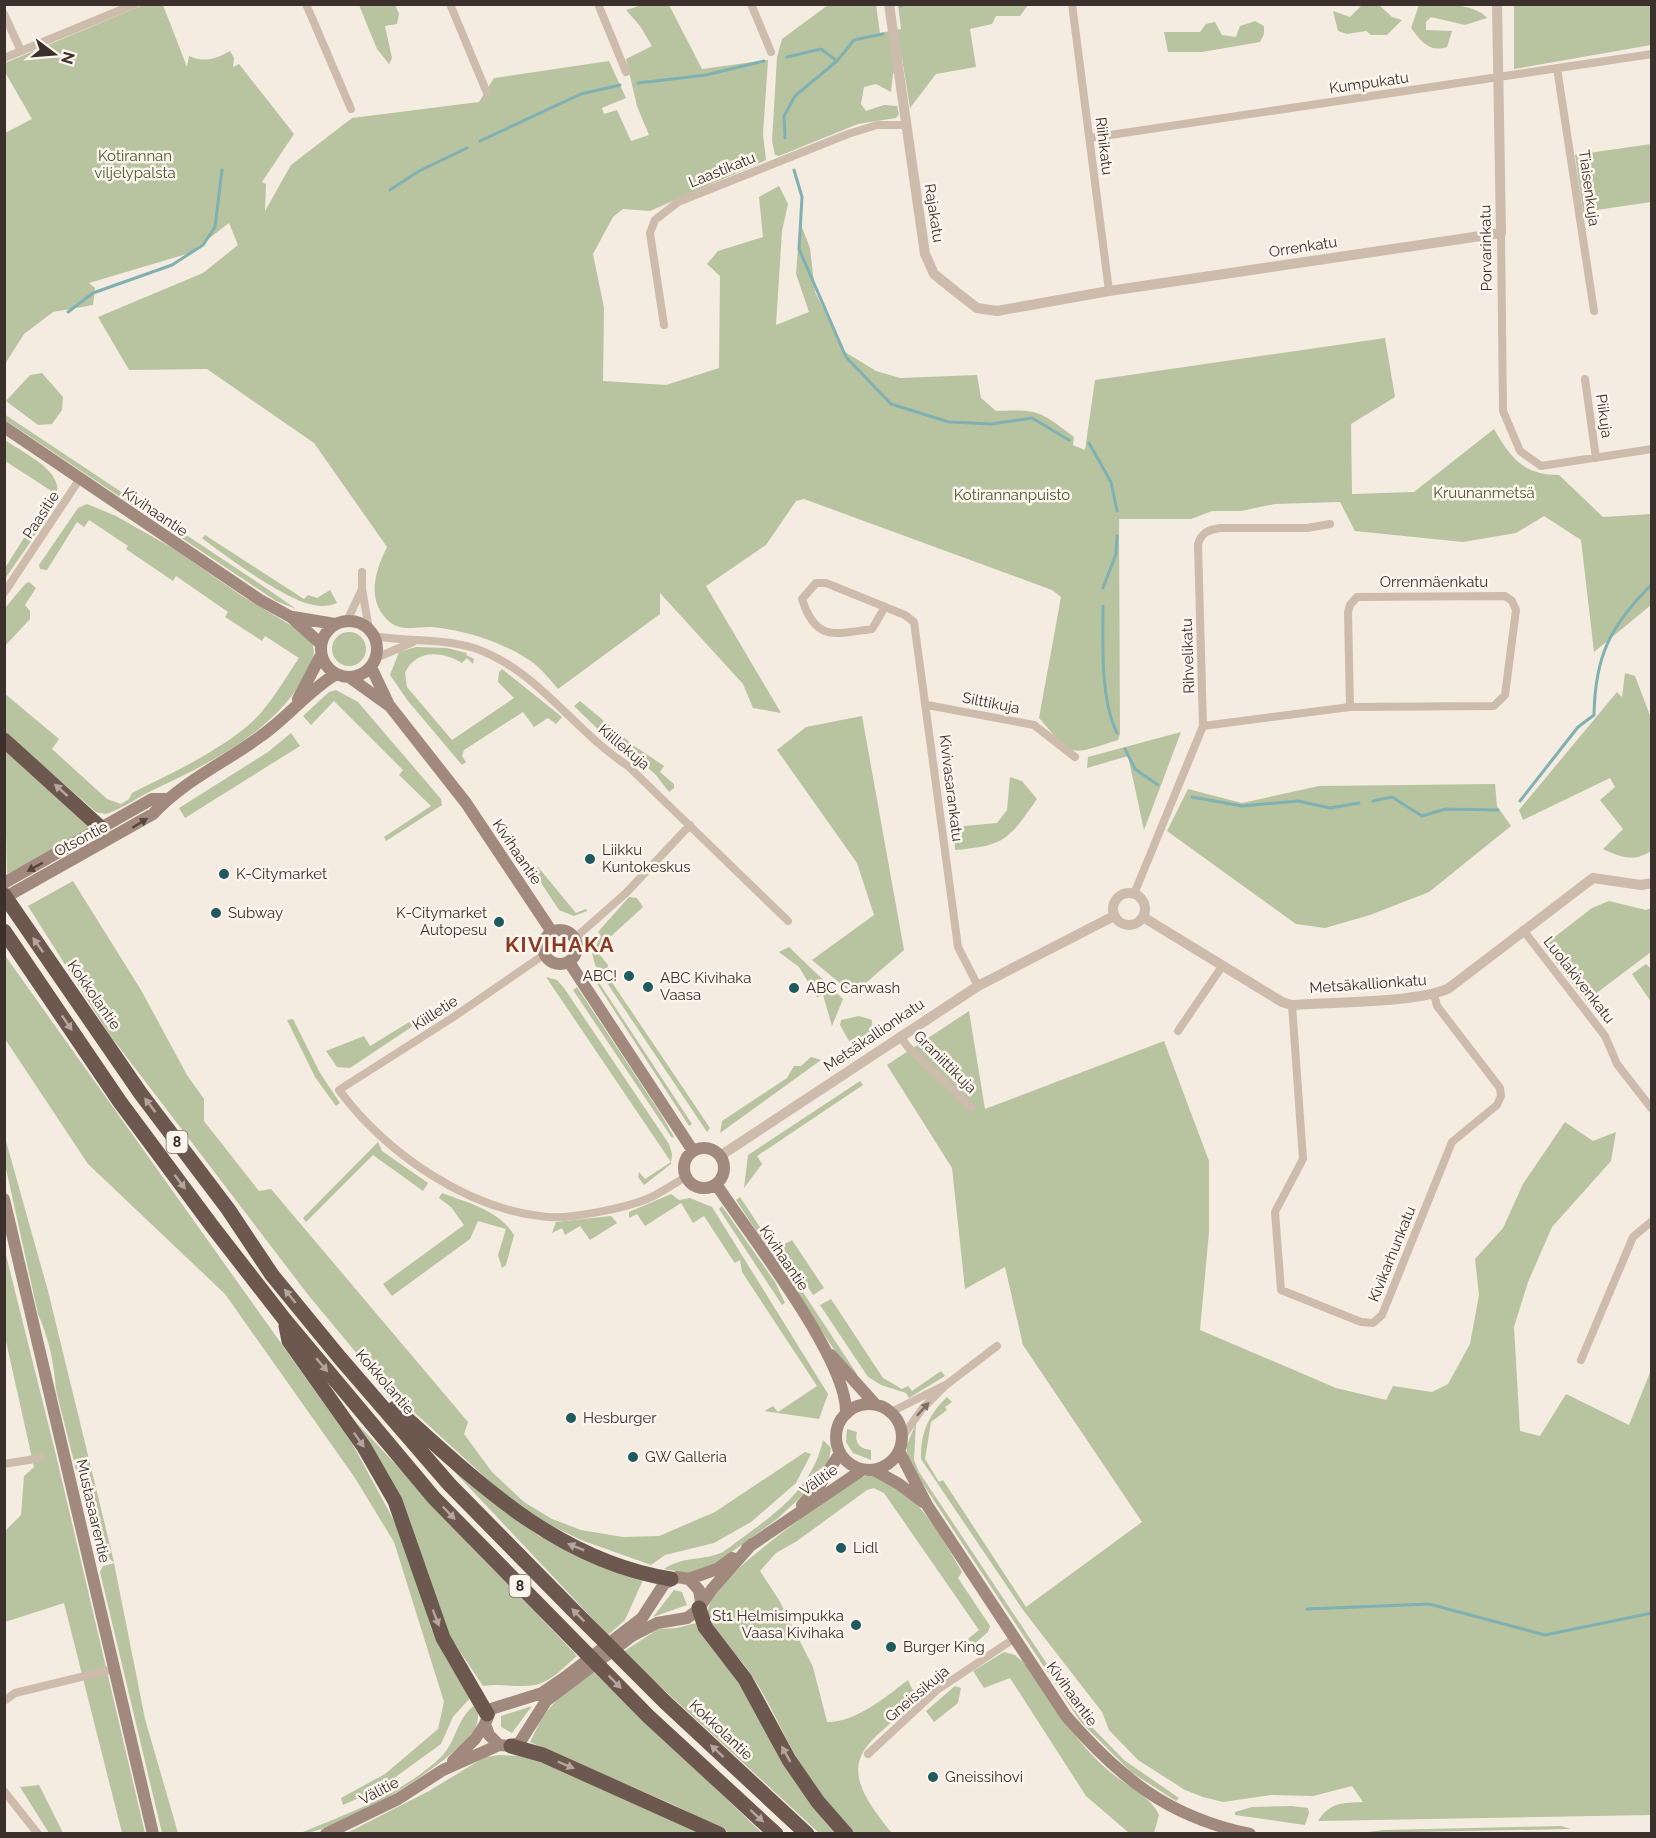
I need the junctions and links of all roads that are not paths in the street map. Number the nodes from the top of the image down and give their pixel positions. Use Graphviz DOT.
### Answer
graph roads {
  1 [pos="135,4"];
  2 [pos="306,4"];
  3 [pos="450,4"];
  4 [pos="598,4"];
  5 [pos="751,4"];
  6 [pos="889,4"];
  7 [pos="1072,4"];
  8 [pos="1497,4"];
  9 [pos="4,14"];
  10 [pos="21,51"];
  11 [pos="771,52"];
  12 [pos="1652,54"];
  13 [pos="4,58"];
  14 [pos="1557,68"];
  15 [pos="626,72"];
  16 [pos="1498,78"];
  17 [pos="486,93"];
  18 [pos="351,109"];
  19 [pos="905,125"];
  20 [pos="1090,138"];
  21 [pos="1501,232"];
  22 [pos="1109,291"];
  23 [pos="1594,311"];
  24 [pos="664,325"];
  25 [pos="1585,379"];
  26 [pos="4,427"];
  27 [pos="1652,449"];
  28 [pos="1596,458"];
  29 [pos="79,480"];
  30 [pos="1330,524"];
  31 [pos="362,572"];
  32 [pos="362,589"];
  33 [pos="4,593"];
  34 [pos="885,607"];
  35 [pos="291,617"];
  36 [pos="341,622"];
  37 [pos="371,632"];
  38 [pos="416,640"];
  39 [pos="321,649"];
  40 [pos="373,662"];
  41 [pos="336,674"];
  42 [pos="349,677"];
  43 [pos="389,705"];
  44 [pos="927,705"];
  45 [pos="293,706"];
  46 [pos="1350,707"];
  47 [pos="1203,726"];
  48 [pos="4,740"];
  49 [pos="1075,757"];
  50 [pos="690,825"];
  51 [pos="105,834"];
  52 [pos="4,883"];
  53 [pos="1652,883"];
  54 [pos="1134,894"];
  55 [pos="4,896"];
  56 [pos="1114,916"];
  57 [pos="1143,917"];
  58 [pos="788,921"];
  59 [pos="1523,930"];
  60 [pos="552,932"];
  61 [pos="7,936"];
  62 [pos="575,938"];
  63 [pos="545,954"];
  64 [pos="569,962"];
  65 [pos="1223,965"];
  66 [pos="978,986"];
  67 [pos="1434,994"];
  68 [pos="1292,1005"];
  69 [pos="1178,1031"];
  70 [pos="900,1036"];
  71 [pos="972,1108"];
  72 [pos="1652,1108"];
  73 [pos="693,1151"];
  74 [pos="720,1156"];
  75 [pos="686,1177"];
  76 [pos="716,1184"];
  77 [pos="4,1198"];
  78 [pos="1652,1221"];
  79 [pos="285,1320"];
  80 [pos="997,1346"];
  81 [pos="826,1350"];
  82 [pos="340,1358"];
  83 [pos="1581,1360"];
  84 [pos="946,1385"];
  85 [pos="875,1404"];
  86 [pos="891,1412"];
  87 [pos="846,1414"];
  88 [pos="903,1436"];
  89 [pos="899,1451"];
  90 [pos="840,1453"];
  91 [pos="41,1458"];
  92 [pos="4,1464"];
  93 [pos="868,1470"];
  94 [pos="927,1505"];
  95 [pos="793,1515"];
  96 [pos="752,1544"];
  97 [pos="671,1579"];
  98 [pos="689,1579"];
  99 [pos="700,1605"];
  100 [pos="630,1633"];
  101 [pos="1015,1638"];
  102 [pos="114,1670"];
  103 [pos="567,1681"];
  104 [pos="4,1701"];
  105 [pos="486,1719"];
  106 [pos="505,1745"];
  107 [pos="868,1754"];
  108 [pos="443,1770"];
  109 [pos="4,1791"];
  110 [pos="152,1832"];
  111 [pos="38,1833"];
  112 [pos="326,1833"];
  113 [pos="719,1833"];
  114 [pos="776,1833"];
  115 [pos="807,1833"];
  116 [pos="846,1833"];
  117 [pos="1250,1833"];
  1 -- 10 [label="street"];
  2 -- 18 [label="street"];
  3 -- 17 [label="street"];
  4 -- 15 [label="street"];
  5 -- 11 [label="street"];
  6 -- 19 [label="street, Rajakatu"];
  7 -- 20 [label="street, Riihikatu"];
  8 -- 16 [label="street, Porvarinkatu"];
  9 -- 10 [label="street"];
  10 -- 13 [label="street"];
  12 -- 14 [label="street, Kumpukatu"];
  14 -- 16 [label="street, Kumpukatu"];
  14 -- 23 [label="street, Tiaisenkuja"];
  16 -- 20 [label="street, Kumpukatu"];
  16 -- 21 [label="street, Porvarinkatu"];
  19 -- 22 [label="street, Rajakatu"];
  19 -- 24 [label="street, Laastikatu"];
  20 -- 22 [label="street, Riihikatu"];
  21 -- 22 [label="street, Orrenkatu"];
  21 -- 28 [label="street, Porvarinkatu"];
  25 -- 28 [label="street, Piikuja"];
  26 -- 29 [label="main road, Kivihaantie"];
  27 -- 28 [label="street"];
  29 -- 33 [label="street, Paasitie"];
  29 -- 35 [label="main road, Kivihaantie"];
  30 -- 47 [label="street, Rihvelikatu"];
  31 -- 32 [label="street"];
  32 -- 36 [label="street"];
  32 -- 37 [label="street"];
  34 -- 34 [label="street, Kivivasarankatu"];
  34 -- 44 [label="street, Kivivasarankatu"];
  35 -- 36 [label="main road, Kivihaantie"];
  35 -- 39 [label="main road, Kivihaantie"];
  36 -- 37 [label="main road"];
  36 -- 39 [label="main road"];
  37 -- 38 [label="street, Kiillekuja"];
  37 -- 40 [label="main road"];
  38 -- 40 [label="street, Kiillekuja"];
  38 -- 50 [label="street, Kiillekuja"];
  39 -- 41 [label="main road"];
  39 -- 45 [label="main road, Otsontie"];
  40 -- 42 [label="main road"];
  40 -- 43 [label="main road, Kivihaantie"];
  41 -- 42 [label="main road"];
  41 -- 45 [label="main road, Otsontie"];
  42 -- 43 [label="main road, Kivihaantie"];
  43 -- 60 [label="main road, Kivihaantie"];
  44 -- 49 [label="street, Silttikuja"];
  44 -- 66 [label="street, Kivivasarankatu"];
  45 -- 51 [label="main road, Otsontie"];
  46 -- 46 [label="street, Orrenmäenkatu"];
  46 -- 47 [label="street, Orrenmäenkatu"];
  47 -- 54 [label="street, Rihvelikatu"];
  51 -- 48 [label="highway, one-way"];
  50 -- 58 [label="street, Kiillekuja"];
  50 -- 62 [label="street"];
  51 -- 52 [label="main road, Otsontie, one-way"];
  51 -- 55 [label="main road, Otsontie"];
  53 -- 59 [label="street, Metsäkallionkatu"];
  54 -- 56 [label="street"];
  54 -- 57 [label="street"];
  82 -- 55 [label="highway, Kokkolantie / 8, one-way"];
  56 -- 57 [label="street"];
  56 -- 66 [label="street, Metsäkallionkatu"];
  57 -- 65 [label="street, Metsäkallionkatu"];
  59 -- 67 [label="street, Metsäkallionkatu"];
  59 -- 72 [label="street, Luolakivenkatu"];
  60 -- 62 [label="main road"];
  60 -- 63 [label="main road"];
  61 -- 79 [label="highway, 8, one-way"];
  62 -- 64 [label="main road"];
  63 -- 64 [label="main road"];
  63 -- 75 [label="street, Kiilletie"];
  64 -- 73 [label="main road"];
  65 -- 68 [label="street, Metsäkallionkatu"];
  65 -- 69 [label="street"];
  66 -- 70 [label="street, Metsäkallionkatu"];
  67 -- 68 [label="street, Metsäkallionkatu"];
  67 -- 68 [label="street, Kivikarhunkatu"];
  70 -- 71 [label="street, Graniittikuja"];
  70 -- 74 [label="street, Metsäkallionkatu"];
  73 -- 74 [label="main road"];
  73 -- 75 [label="main road"];
  74 -- 76 [label="main road"];
  75 -- 76 [label="main road"];
  76 -- 81 [label="main road, Kivihaantie"];
  77 -- 102 [label="main road, Mustasaarentie"];
  78 -- 83 [label="street"];
  79 -- 105 [label="highway, one-way"];
  79 -- 114 [label="highway, 8, one-way"];
  80 -- 84 [label="street"];
  81 -- 85 [label="main road, Kivihaantie"];
  81 -- 87 [label="main road, Kivihaantie"];
  97 -- 82 [label="highway, one-way"];
  115 -- 82 [label="highway, Kokkolantie / 8, one-way"];
  84 -- 86 [label="street"];
  88 -- 84 [label="street, one-way"];
  85 -- 86 [label="main road"];
  85 -- 87 [label="main road"];
  86 -- 88 [label="main road"];
  87 -- 90 [label="main road"];
  88 -- 89 [label="main road"];
  89 -- 93 [label="main road"];
  89 -- 94 [label="main road, Kivihaantie"];
  90 -- 93 [label="main road"];
  90 -- 95 [label="main road, Välitie"];
  91 -- 92 [label="street"];
  93 -- 94 [label="main road, Kivihaantie"];
  93 -- 95 [label="main road, Välitie"];
  94 -- 101 [label="main road, Kivihaantie"];
  95 -- 96 [label="main road, Välitie"];
  96 -- 98 [label="main road, Välitie"];
  96 -- 99 [label="main road, Välitie"];
  97 -- 98 [label="main road, Välitie"];
  97 -- 100 [label="main road"];
  98 -- 99 [label="main road"];
  99 -- 100 [label="main road"];
  116 -- 99 [label="highway, one-way"];
  100 -- 103 [label="main road"];
  101 -- 107 [label="street, Gneissikuja"];
  101 -- 117 [label="main road, Kivihaantie"];
  102 -- 104 [label="street"];
  102 -- 110 [label="main road, Mustasaarentie"];
  103 -- 105 [label="main road"];
  103 -- 106 [label="main road"];
  105 -- 106 [label="main road"];
  105 -- 108 [label="main road, Välitie"];
  106 -- 108 [label="main road, Välitie"];
  106 -- 113 [label="highway, one-way"];
  108 -- 112 [label="main road, Välitie"];
  109 -- 111 [label="street"];
}
